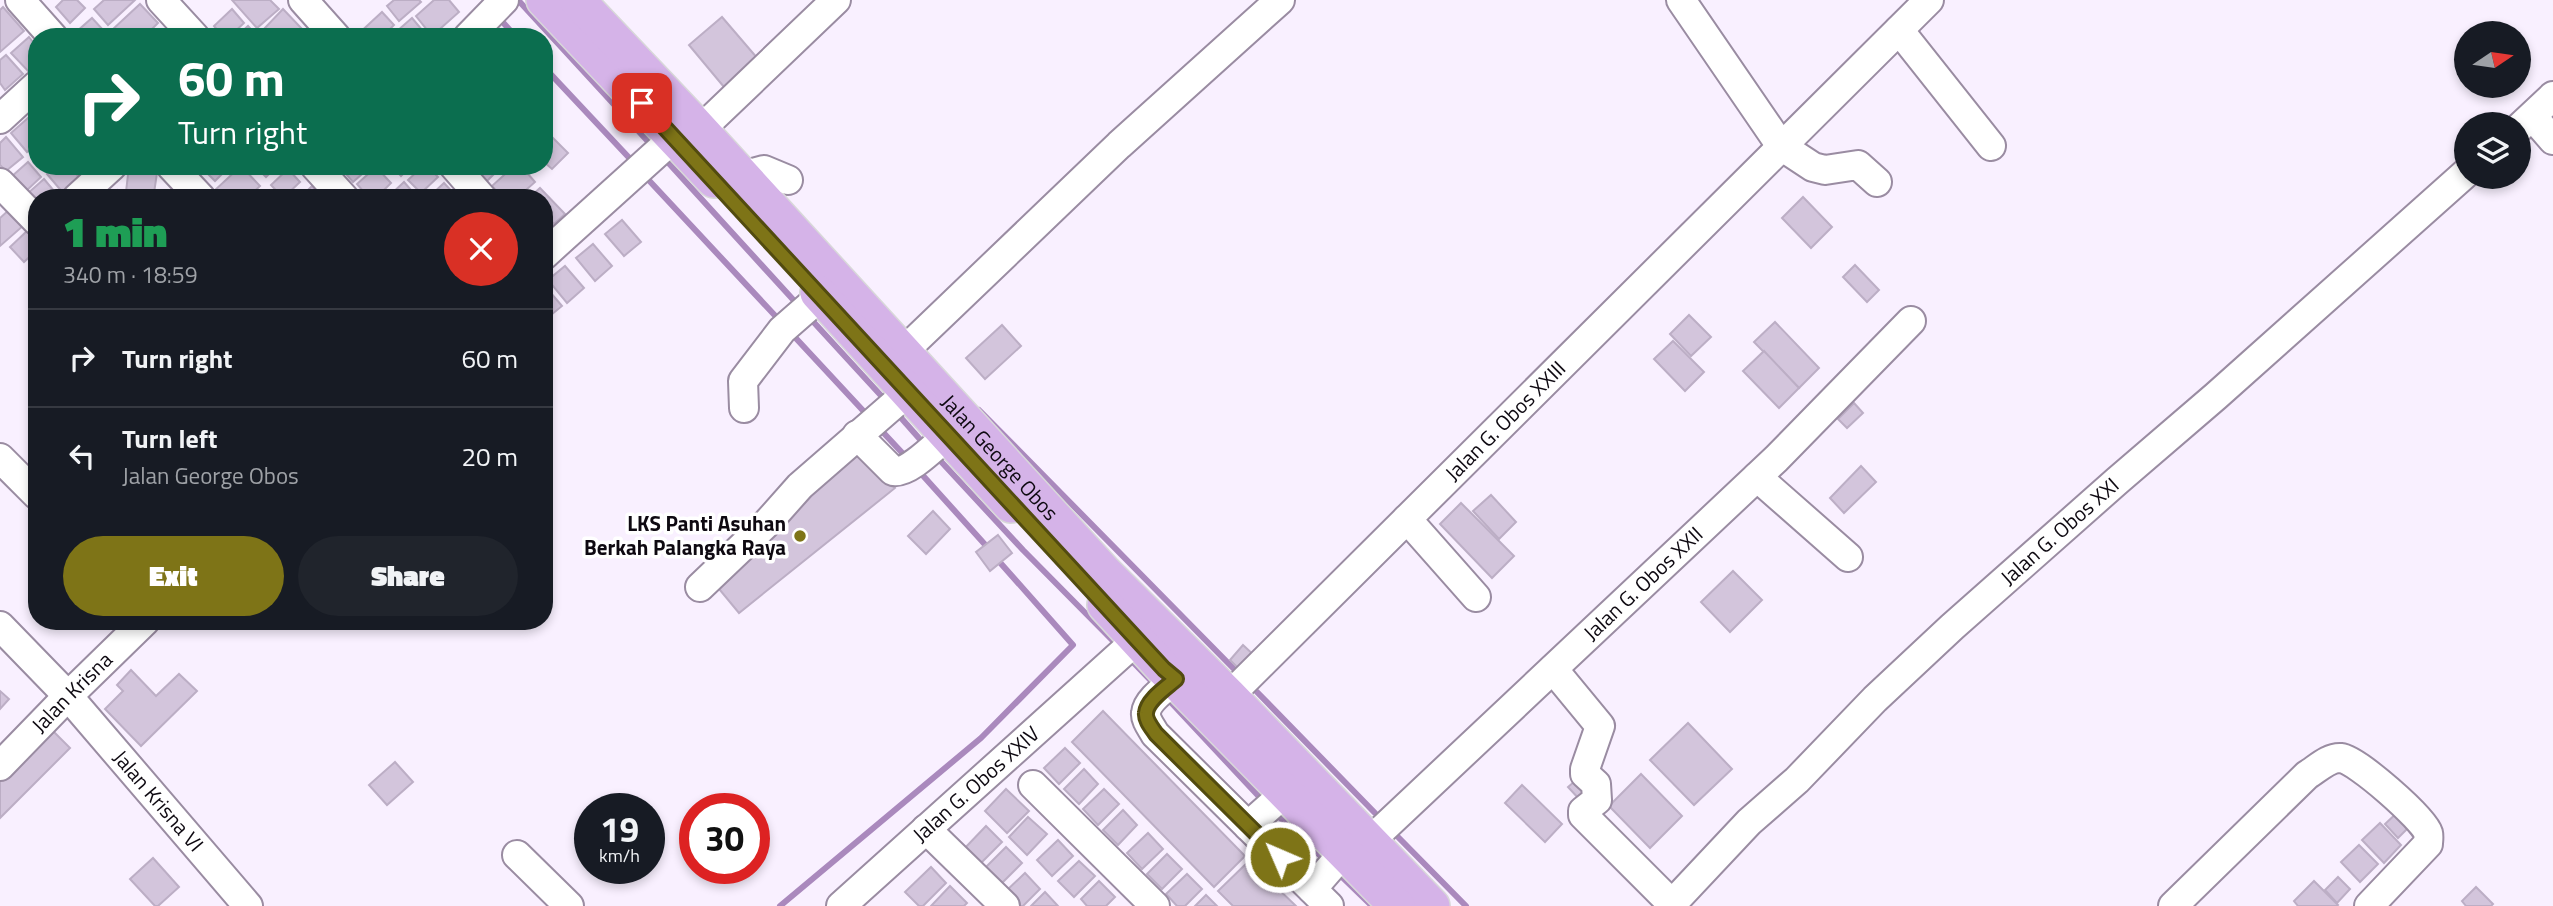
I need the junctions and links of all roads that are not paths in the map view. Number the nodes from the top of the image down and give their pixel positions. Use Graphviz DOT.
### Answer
graph roads {
  1 [pos="20,0"];
  2 [pos="161,0"];
  3 [pos="303,0"];
  4 [pos="504,0"];
  5 [pos="544,0"];
  6 [pos="577,0"];
  7 [pos="836,0"];
  8 [pos="1280,0"];
  9 [pos="1681,0"];
  10 [pos="1929,0"];
  11 [pos="45,28"];
  12 [pos="187,28"];
  13 [pos="328,28"];
  14 [pos="477,28"];
  15 [pos="1899,30"];
  16 [pos="28,93"];
  17 [pos="2553,96"];
  18 [pos="2531,117"];
  19 [pos="0,119"];
  20 [pos="2531,127"];
  21 [pos="683,133"];
  22 [pos="2553,140"];
  23 [pos="1782,146"];
  24 [pos="1991,146"];
  25 [pos="102,175"];
  26 [pos="179,175"];
  27 [pos="323,175"];
  28 [pos="462,175"];
  29 [pos="742,176"];
  30 [pos="788,180"];
  31 [pos="1877,182"];
  32 [pos="0,183"];
  33 [pos="2454,184"];
  34 [pos="87,189"];
  35 [pos="193,189"];
  36 [pos="336,189"];
  37 [pos="474,189"];
  38 [pos="28,212"];
  39 [pos="553,248"];
  40 [pos="810,306"];
  41 [pos="1911,321"];
  42 [pos="904,351"];
  43 [pos="897,403"];
  44 [pos="744,408"];
  45 [pos="857,435"];
  46 [pos="935,446"];
  47 [pos="0,458"];
  48 [pos="1758,477"];
  49 [pos="28,486"];
  50 [pos="1407,519"];
  51 [pos="1847,557"];
  52 [pos="700,587"];
  53 [pos="1476,597"];
  54 [pos="0,626"];
  55 [pos="136,630"];
  56 [pos="1133,642"];
  57 [pos="1553,668"];
  58 [pos="1166,688"];
  59 [pos="68,696"];
  60 [pos="1229,696"];
  61 [pos="0,766"];
  62 [pos="1033,785"];
  63 [pos="1268,808"];
  64 [pos="926,829"];
  65 [pos="517,855"];
  66 [pos="1336,871"];
  67 [pos="1388,903"];
  68 [pos="843,905"];
  69 [pos="1671,905"];
  70 [pos="248,906"];
  71 [pos="569,906"];
  72 [pos="1004,906"];
  73 [pos="1155,906"];
  74 [pos="1433,906"];
  75 [pos="2173,906"];
  76 [pos="2369,906"];
  1 -- 11 [label="street"];
  2 -- 12 [label="street"];
  3 -- 13 [label="street"];
  4 -- 14 [label="street"];
  5 -- 21 [label="main road, Jalan George Obos"];
  6 -- 21 [label="main road, Jalan George Obos"];
  7 -- 21 [label="street"];
  8 -- 42 [label="street"];
  9 -- 23 [label="street"];
  10 -- 15 [label="street, Jalan G. Obos XXIII"];
  15 -- 23 [label="street, Jalan G. Obos XXIII"];
  15 -- 24 [label="street"];
  16 -- 19 [label="street"];
  17 -- 18 [label="street"];
  20 -- 22 [label="street"];
  21 -- 29 [label="main road, Jalan George Obos"];
  21 -- 39 [label="street"];
  21 -- 40 [label="main road, Jalan George Obos"];
  23 -- 31 [label="street"];
  23 -- 50 [label="street, Jalan G. Obos XXIII"];
  25 -- 34 [label="street"];
  26 -- 35 [label="street"];
  27 -- 36 [label="street"];
  28 -- 37 [label="street"];
  29 -- 30 [label="street"];
  29 -- 42 [label="main road, Jalan George Obos"];
  32 -- 38 [label="street"];
  33 -- 69 [label="street, Jalan G. Obos XXI"];
  40 -- 43 [label="main road, Jalan George Obos"];
  40 -- 44 [label="street"];
  41 -- 48 [label="street, Jalan G. Obos XXII"];
  42 -- 56 [label="main road, Jalan George Obos"];
  43 -- 45 [label="street"];
  43 -- 46 [label="main road, Jalan George Obos"];
  45 -- 46 [label="street"];
  45 -- 52 [label="street"];
  46 -- 56 [label="main road, Jalan George Obos"];
  47 -- 49 [label="street"];
  48 -- 51 [label="street"];
  48 -- 57 [label="street, Jalan G. Obos XXII"];
  50 -- 53 [label="street"];
  50 -- 60 [label="street, Jalan G. Obos XXIII"];
  54 -- 59 [label="street, Jalan Krisna VI"];
  55 -- 59 [label="street, Jalan Krisna"];
  56 -- 58 [label="main road, Jalan George Obos"];
  56 -- 60 [label="main road, Jalan George Obos"];
  56 -- 64 [label="street, Jalan G. Obos XXIV"];
  57 -- 66 [label="street, Jalan G. Obos XXII"];
  57 -- 69 [label="street"];
  58 -- 63 [label="main road, Jalan George Obos"];
  58 -- 63 [label="street"];
  59 -- 61 [label="street, Jalan Krisna"];
  59 -- 70 [label="street, Jalan Krisna VI"];
  60 -- 66 [label="main road, Jalan George Obos"];
  62 -- 73 [label="street"];
  63 -- 66 [label="main road, Jalan George Obos"];
  63 -- 66 [label="street"];
  64 -- 68 [label="street, Jalan G. Obos XXIV"];
  64 -- 72 [label="street"];
  65 -- 71 [label="street"];
  66 -- 67 [label="main road, Jalan George Obos"];
  66 -- 74 [label="main road, Jalan George Obos"];
  75 -- 76 [label="street"];
}
